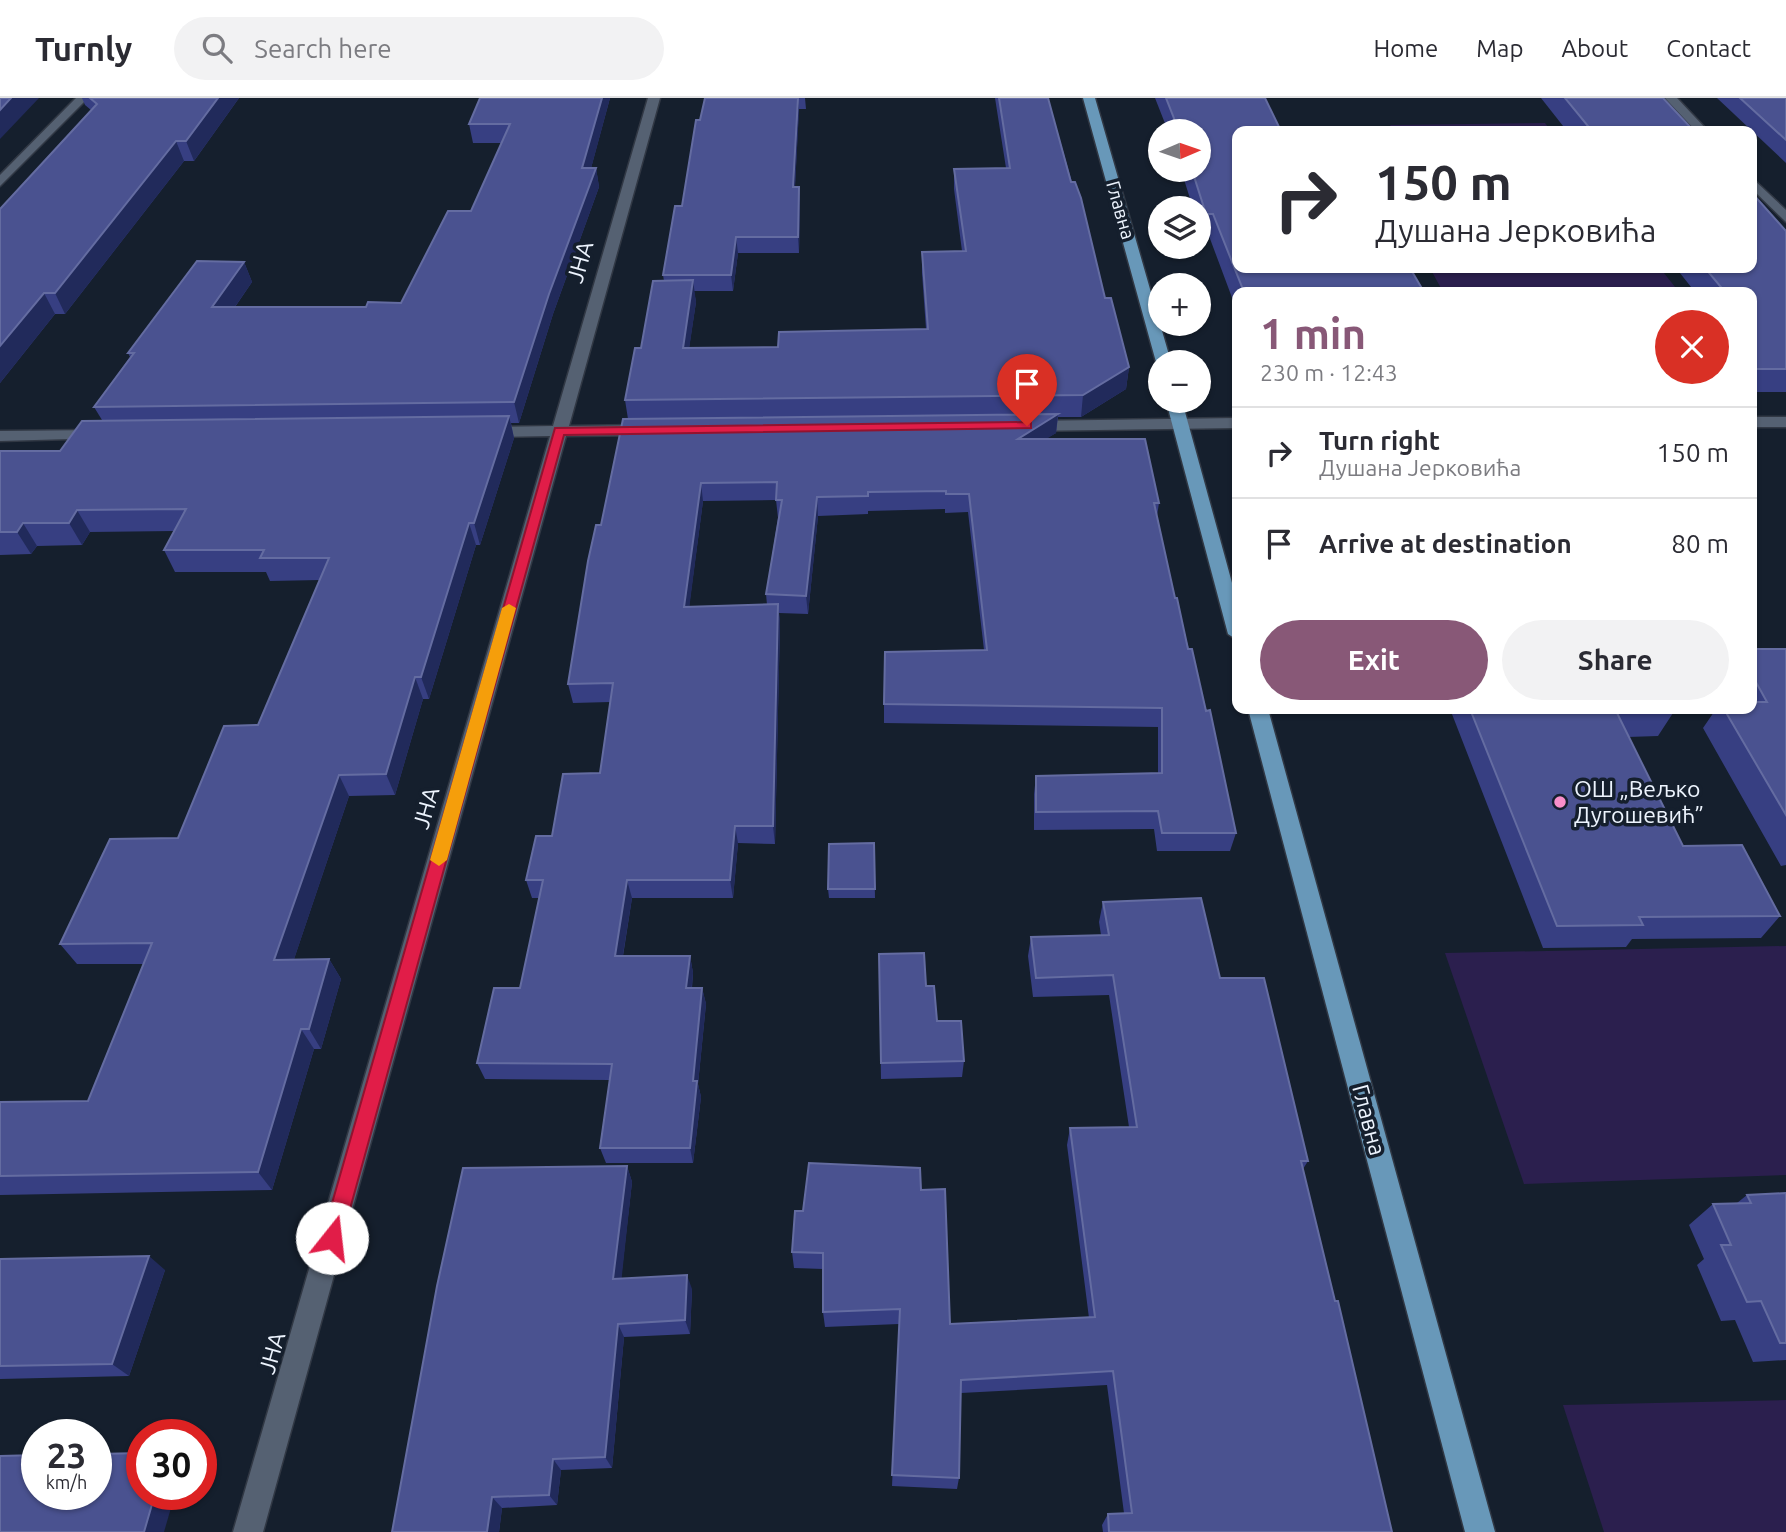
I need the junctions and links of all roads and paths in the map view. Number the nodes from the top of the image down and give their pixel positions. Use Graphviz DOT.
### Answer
graph roads {
  1 [pos="82,98"];
  2 [pos="654,98"];
  3 [pos="1089,98"];
  4 [pos="1671,98"];
  5 [pos="1698,126"];
  6 [pos="0,182"];
  7 [pos="1757,188"];
  8 [pos="1786,218"];
  9 [pos="1161,350"];
  10 [pos="1177,413"];
  11 [pos="1180,422"];
  12 [pos="1757,422"];
  13 [pos="1786,422"];
  14 [pos="1232,423"];
  15 [pos="1013,426"];
  16 [pos="670,430"];
  17 [pos="559,431"];
  18 [pos="473,432"];
  19 [pos="112,435"];
  20 [pos="0,436"];
  21 [pos="1232,615"];
  22 [pos="1259,714"];
  23 [pos="248,1532"];
  24 [pos="1480,1532"];
  1 -- 6 [label="street"];
  2 -- 17 [label="street, ЈНА"];
  3 -- 9 [label="main road, Главна"];
  4 -- 5 [label="street"];
  7 -- 8 [label="street"];
  10 -- 11 [label="main road"];
  11 -- 14 [label="street"];
  11 -- 15 [label="street"];
  11 -- 21 [label="main road"];
  12 -- 13 [label="street"];
  16 -- 17 [label="street"];
  17 -- 18 [label="street"];
  17 -- 23 [label="street, ЈНА"];
  19 -- 20 [label="street"];
  22 -- 24 [label="main road, Главна"];
}
